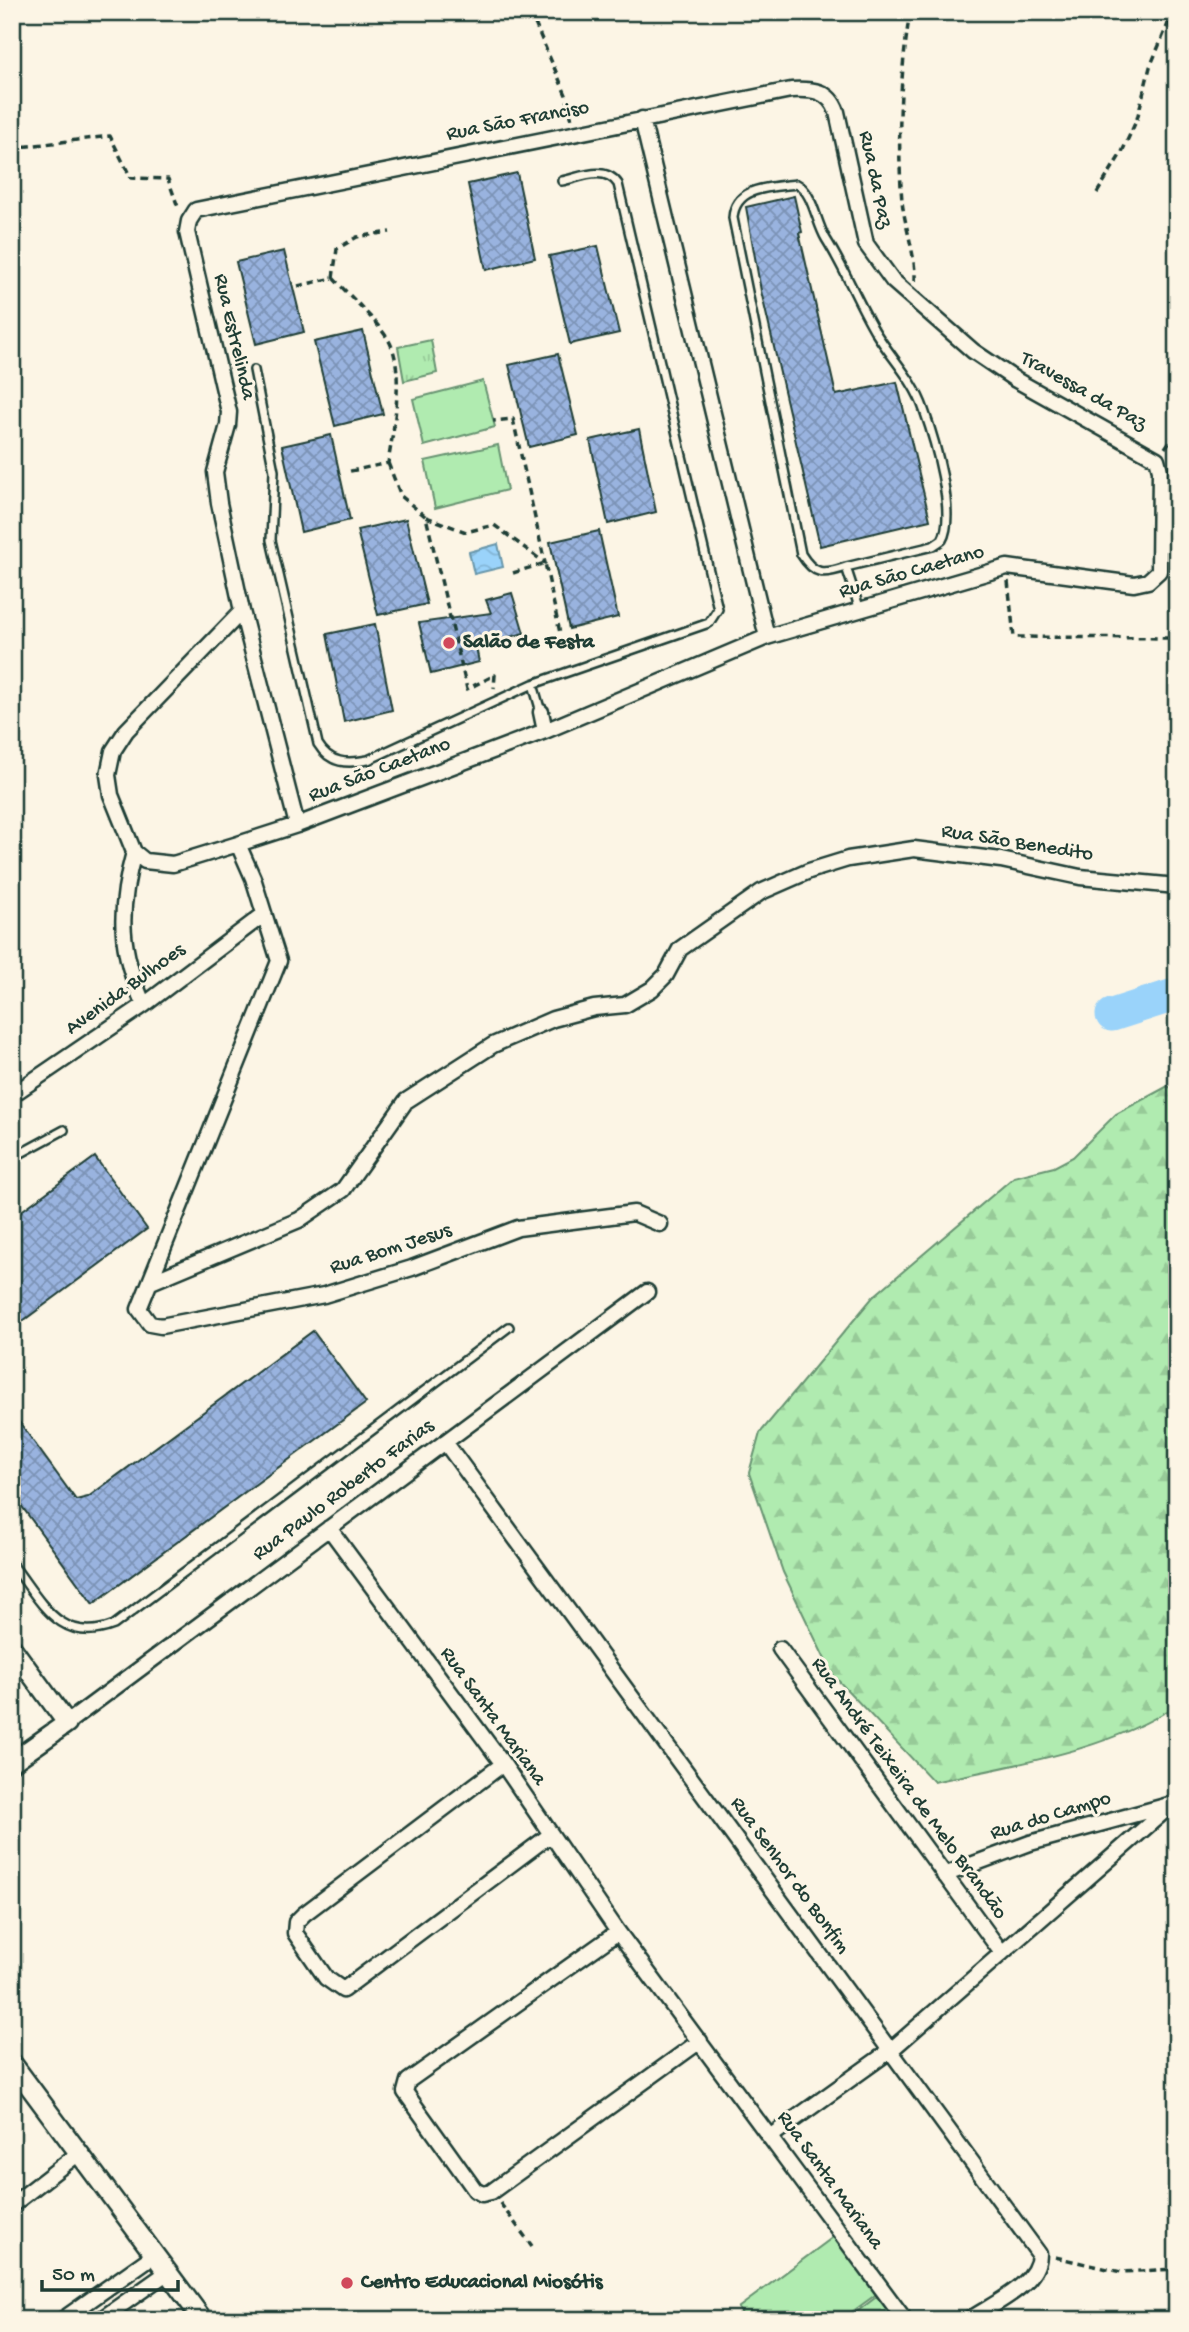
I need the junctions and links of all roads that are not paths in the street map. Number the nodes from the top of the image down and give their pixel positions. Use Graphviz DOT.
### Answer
graph roads {
  1 [pos="833,100"];
  2 [pos="642,119"];
  3 [pos="562,181"];
  4 [pos="187,232"];
  5 [pos="973,351"];
  6 [pos="254,370"];
  7 [pos="846,567"];
  8 [pos="1007,567"];
  9 [pos="860,610"];
  10 [pos="242,611"];
  11 [pos="767,637"];
  12 [pos="533,684"];
  13 [pos="541,712"];
  14 [pos="545,731"];
  15 [pos="297,825"];
  16 [pos="238,845"];
  17 [pos="134,852"];
  18 [pos="1177,886"];
  19 [pos="262,915"];
  20 [pos="144,1005"];
  21 [pos="12,1095"];
  22 [pos="64,1130"];
  23 [pos="12,1158"];
  24 [pos="660,1224"];
  25 [pos="151,1282"];
  26 [pos="647,1292"];
  27 [pos="509,1327"];
  28 [pos="445,1442"];
  29 [pos="329,1528"];
  30 [pos="12,1564"];
  31 [pos="12,1648"];
  32 [pos="780,1649"];
  33 [pos="67,1723"];
  34 [pos="12,1762"];
  35 [pos="503,1764"];
  36 [pos="1175,1802"];
  37 [pos="550,1835"];
  38 [pos="943,1875"];
  39 [pos="618,1932"];
  40 [pos="1002,1953"];
  41 [pos="700,2041"];
  42 [pos="891,2050"];
  43 [pos="12,2063"];
  44 [pos="771,2136"];
  45 [pos="79,2153"];
  46 [pos="12,2205"];
  47 [pos="155,2255"];
  48 [pos="168,2272"];
  49 [pos="62,2320"];
  50 [pos="100,2320"];
  51 [pos="203,2320"];
  52 [pos="905,2320"];
  53 [pos="969,2320"];
  1 -- 2 [label="street, Rua São Franciso"];
  1 -- 5 [label="street, Rua da Paz"];
  2 -- 4 [label="street, Rua São Franciso"];
  2 -- 11 [label="street"];
  3 -- 12 [label="lane"];
  4 -- 10 [label="street, Rua Estrelinda"];
  5 -- 8 [label="street, Travessa da Paz"];
  6 -- 12 [label="lane"];
  7 -- 7 [label="lane"];
  7 -- 9 [label="lane"];
  8 -- 9 [label="street, Rua São Caetano"];
  9 -- 11 [label="street, Rua São Caetano"];
  10 -- 15 [label="street, Rua Estrelinda"];
  10 -- 17 [label="street"];
  11 -- 14 [label="street, Rua São Caetano"];
  12 -- 13 [label="lane"];
  13 -- 14 [label="street"];
  14 -- 15 [label="street, Rua São Caetano"];
  15 -- 16 [label="street, Rua São Caetano"];
  16 -- 17 [label="street"];
  16 -- 19 [label="street"];
  17 -- 20 [label="street"];
  18 -- 25 [label="street, Rua São Benedito"];
  19 -- 20 [label="street, Avenida Bulhoes"];
  19 -- 25 [label="street"];
  20 -- 21 [label="street, Avenida Bulhoes"];
  22 -- 23 [label="lane"];
  24 -- 25 [label="street, Rua Bom Jesus"];
  26 -- 28 [label="street, Rua Paulo Roberto Farias"];
  27 -- 30 [label="lane"];
  28 -- 29 [label="street, Rua Paulo Roberto Farias"];
  28 -- 42 [label="street, Rua Senhor do Bonfim"];
  29 -- 33 [label="street, Rua Paulo Roberto Farias"];
  29 -- 35 [label="street, Rua Santa Mariana"];
  31 -- 33 [label="street"];
  32 -- 38 [label="street, Rua André Teixeira de Melo Brandão"];
  33 -- 34 [label="street"];
  35 -- 37 [label="street, Rua Santa Mariana"];
  35 -- 37 [label="street"];
  36 -- 38 [label="street, Rua do Campo"];
  36 -- 40 [label="street, Rua do Campo"];
  37 -- 39 [label="street, Rua Santa Mariana"];
  38 -- 40 [label="street, Rua André Teixeira de Melo Brandão"];
  39 -- 41 [label="street, Rua Santa Mariana"];
  39 -- 41 [label="street"];
  40 -- 42 [label="street, Rua do Campo"];
  41 -- 44 [label="street, Rua Santa Mariana"];
  42 -- 44 [label="street, Rua do Campo"];
  42 -- 53 [label="street, Rua Senhor do Bonfim"];
  43 -- 45 [label="street"];
  44 -- 52 [label="street, Rua Santa Mariana"];
  45 -- 46 [label="street"];
  45 -- 47 [label="street"];
  47 -- 48 [label="street"];
  47 -- 49 [label="street"];
  48 -- 50 [label="street"];
  48 -- 51 [label="street"];
}
